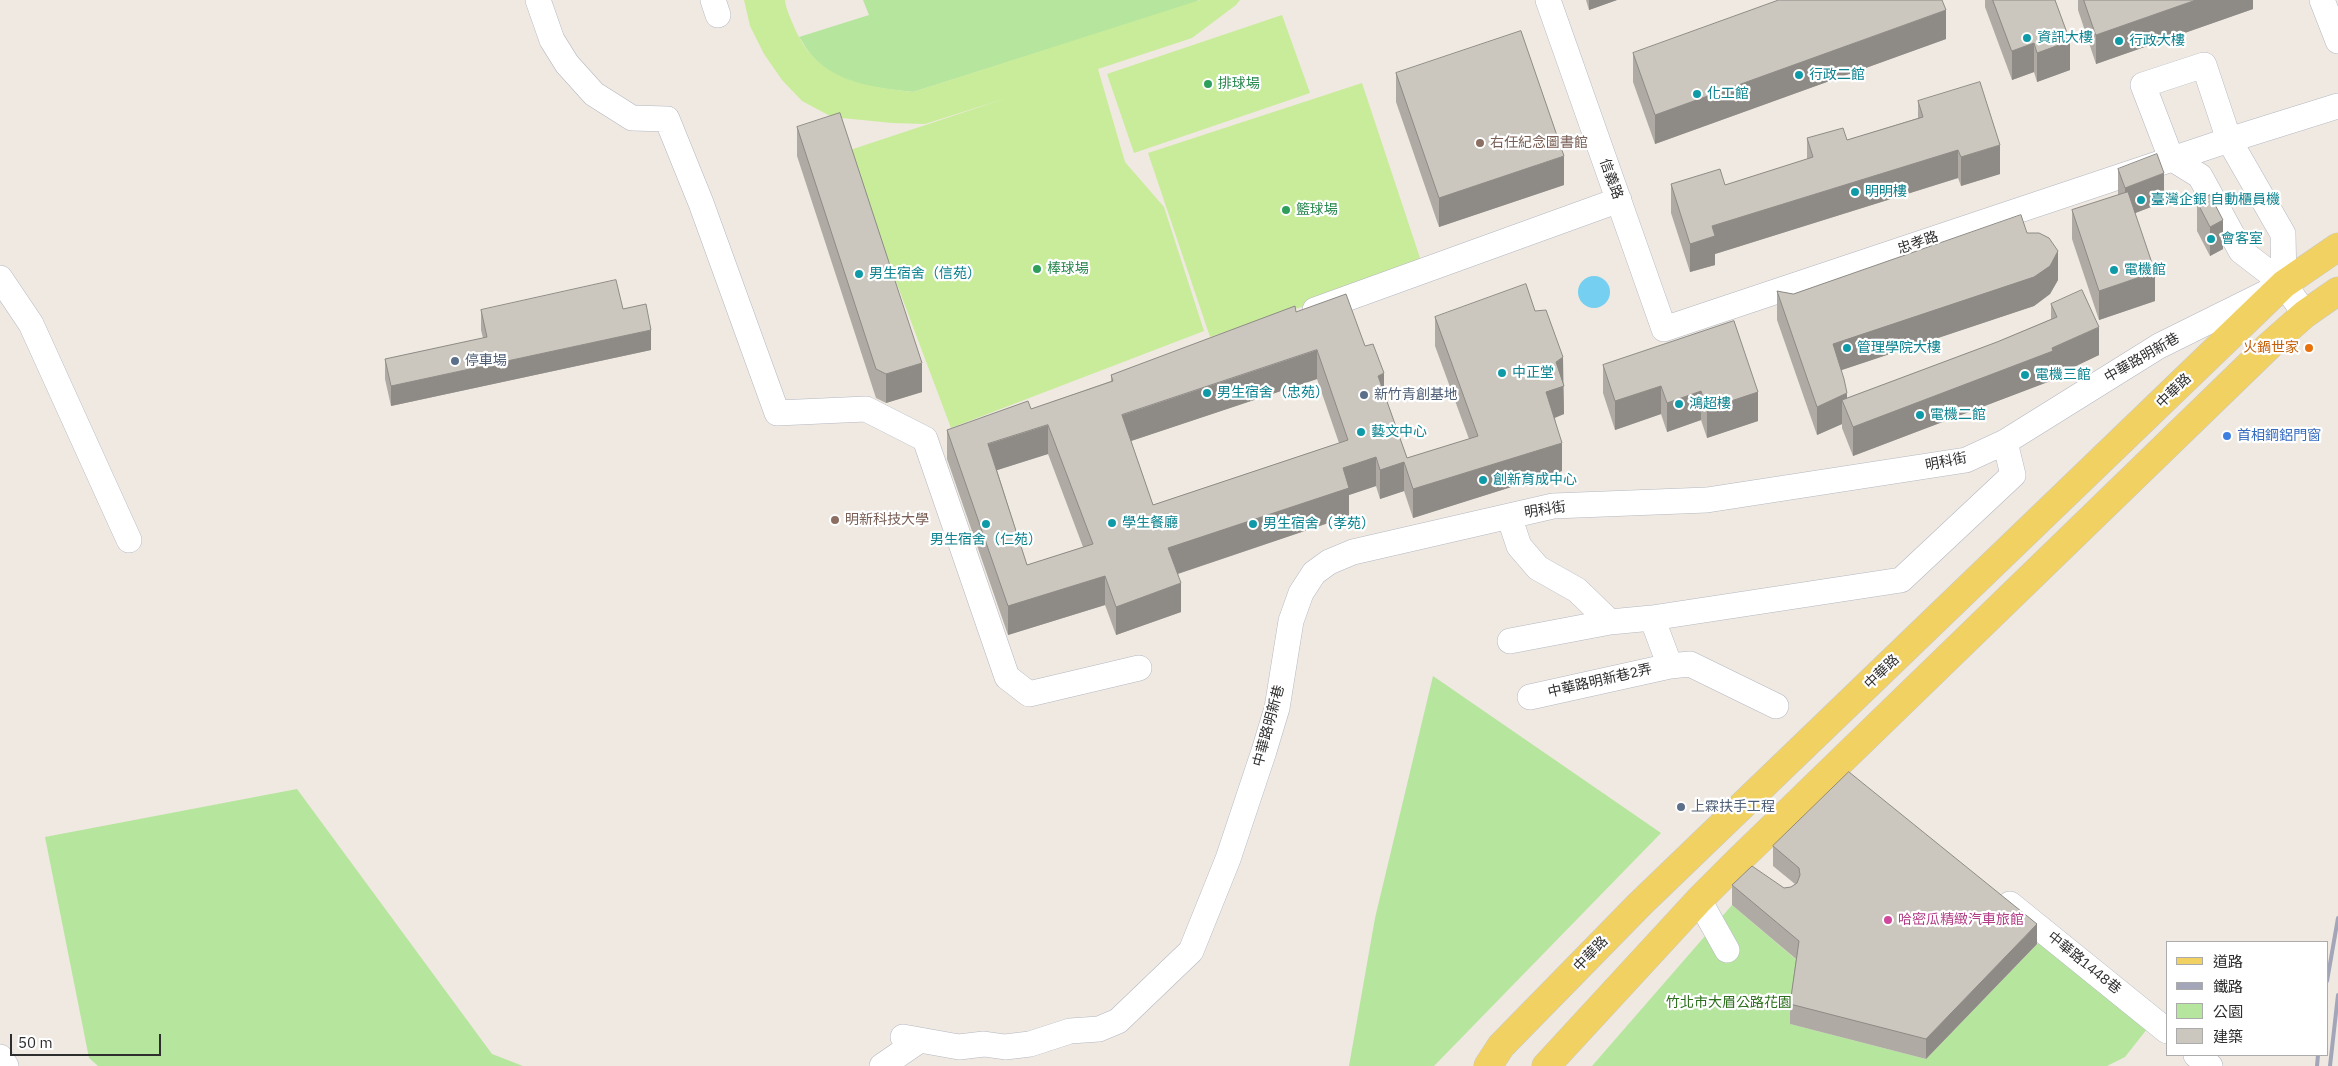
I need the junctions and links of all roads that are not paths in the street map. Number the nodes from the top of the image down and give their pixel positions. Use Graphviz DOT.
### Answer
graph roads {
  1 [pos="538,0"];
  2 [pos="1548,0"];
  3 [pos="2322,0"];
  4 [pos="2338,41"];
  5 [pos="2338,106"];
  6 [pos="2229,140"];
  7 [pos="2171,158"];
  8 [pos="1618,200"];
  9 [pos="2338,247"];
  10 [pos="0,278"];
  11 [pos="2284,284"];
  12 [pos="2338,291"];
  13 [pos="2305,314"];
  14 [pos="1292,318"];
  15 [pos="1664,329"];
  16 [pos="2005,442"];
  17 [pos="1509,516"];
  18 [pos="129,540"];
  19 [pos="1652,618"];
  20 [pos="1610,622"];
  21 [pos="1510,641"];
  22 [pos="1670,666"];
  23 [pos="1138,668"];
  24 [pos="1530,697"];
  25 [pos="1776,706"];
  26 [pos="1991,888"];
  27 [pos="1699,900"];
  28 [pos="1727,950"];
  29 [pos="2166,1030"];
  30 [pos="2197,1056"];
  31 [pos="0,1057"];
  32 [pos="6,1066"];
  33 [pos="882,1066"];
  34 [pos="1488,1066"];
  35 [pos="1546,1066"];
  36 [pos="2210,1066"];
  1 -- 23 [label="street"];
  2 -- 8 [label="street, 信義路"];
  3 -- 4 [label="street"];
  5 -- 6 [label="street, 忠孝路"];
  6 -- 7 [label="street, 忠孝路"];
  6 -- 7 [label="street"];
  6 -- 11 [label="street"];
  7 -- 11 [label="street"];
  7 -- 15 [label="street, 忠孝路"];
  8 -- 14 [label="street"];
  8 -- 15 [label="street, 信義路"];
  9 -- 11 [label="main road, 中華路"];
  10 -- 18 [label="street"];
  11 -- 13 [label="street"];
  11 -- 16 [label="street, 中華路明新巷"];
  11 -- 34 [label="main road, 中華路"];
  12 -- 13 [label="main road"];
  13 -- 27 [label="main road"];
  16 -- 17 [label="street, 明科街"];
  16 -- 19 [label="street"];
  17 -- 20 [label="street"];
  17 -- 33 [label="street, 中華路明新巷"];
  19 -- 20 [label="street"];
  19 -- 22 [label="street, 中華路明新巷2弄"];
  20 -- 21 [label="street"];
  22 -- 24 [label="street, 中華路明新巷2弄"];
  22 -- 25 [label="street, 中華路明新巷2弄"];
  26 -- 29 [label="street, 中華路1448巷"];
  27 -- 28 [label="street"];
  27 -- 35 [label="main road"];
  30 -- 36 [label="street"];
  31 -- 32 [label="street"];
}
